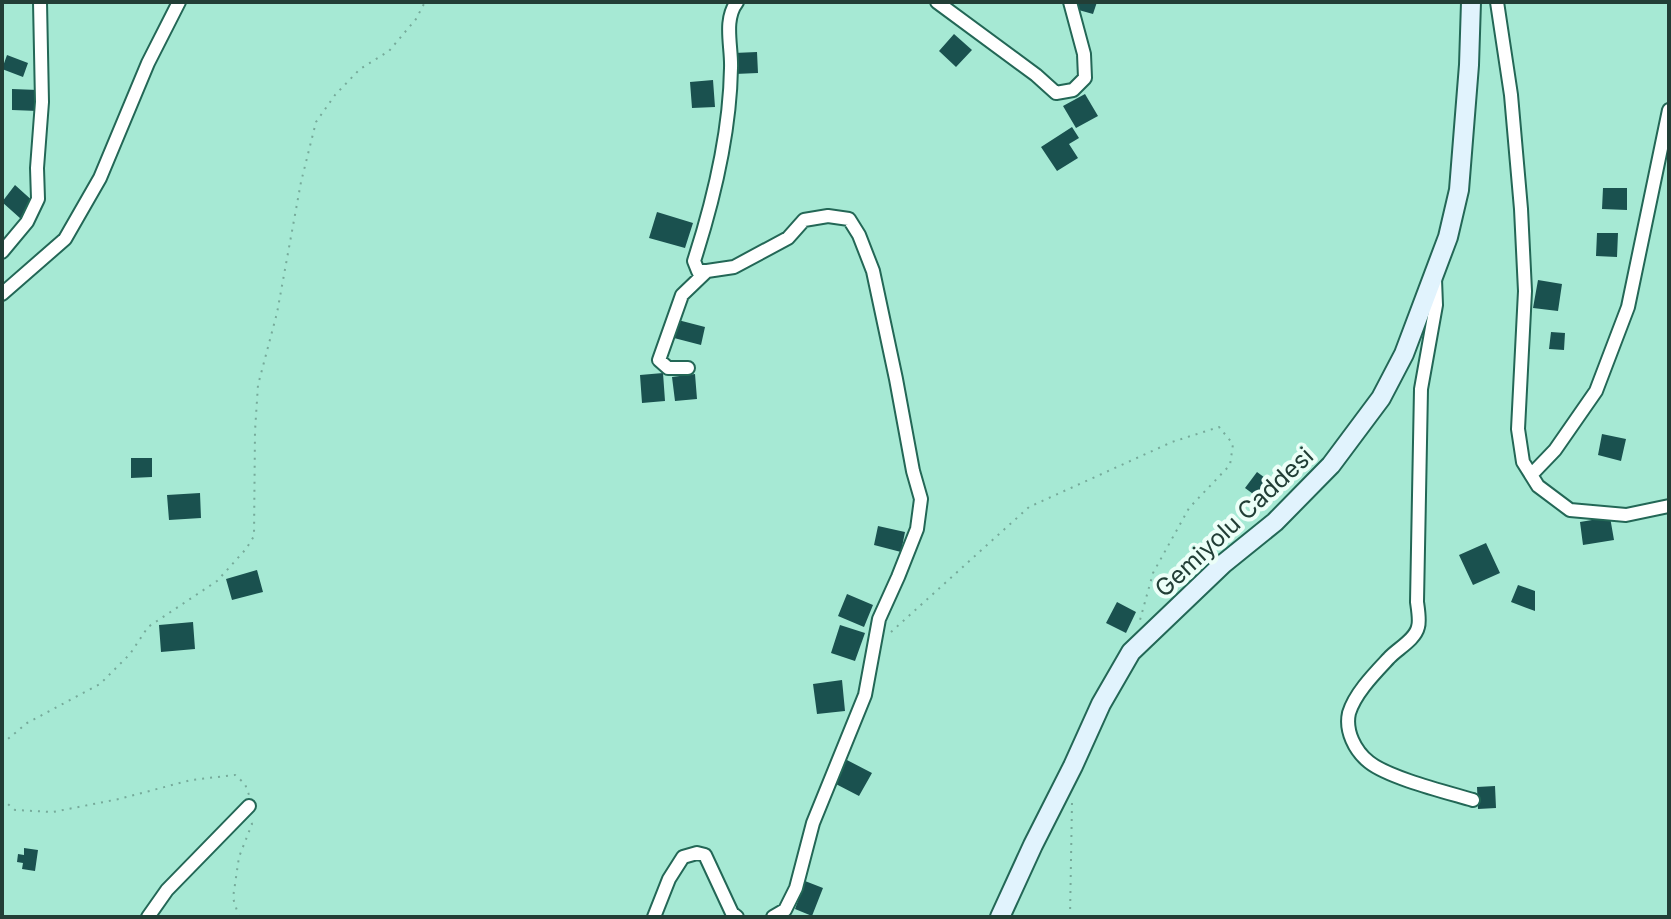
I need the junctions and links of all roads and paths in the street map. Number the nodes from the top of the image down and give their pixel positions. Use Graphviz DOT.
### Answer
graph roads {
  1 [pos="40,2"];
  2 [pos="179,2"];
  3 [pos="425,2"];
  4 [pos="737,2"];
  5 [pos="937,2"];
  6 [pos="1070,2"];
  7 [pos="1471,2"];
  8 [pos="1497,2"];
  9 [pos="1669,110"];
  10 [pos="2,252"];
  11 [pos="707,271"];
  12 [pos="1434,276"];
  13 [pos="2,294"];
  14 [pos="688,368"];
  15 [pos="1531,475"];
  16 [pos="1669,506"];
  17 [pos="1139,626"];
  18 [pos="874,647"];
  19 [pos="2,744"];
  20 [pos="1072,794"];
  21 [pos="2,799"];
  22 [pos="1473,800"];
  23 [pos="249,806"];
  24 [pos="148,917"];
  25 [pos="239,917"];
  26 [pos="654,917"];
  27 [pos="737,917"];
  28 [pos="773,917"];
  29 [pos="1000,917"];
  30 [pos="1070,917"];
  1 -- 10 [label="street"];
  2 -- 13 [label="street"];
  3 -- 19 [label="path"];
  4 -- 11 [label="street"];
  5 -- 6 [label="street"];
  7 -- 12 [label="street, Gemiyolu Caddesi"];
  8 -- 15 [label="street"];
  9 -- 15 [label="street"];
  11 -- 14 [label="street"];
  11 -- 18 [label="street"];
  12 -- 22 [label="street"];
  12 -- 29 [label="street, Gemiyolu Caddesi"];
  15 -- 16 [label="street"];
  17 -- 18 [label="path"];
  18 -- 28 [label="street"];
  20 -- 30 [label="path"];
  21 -- 23 [label="path"];
  23 -- 24 [label="street"];
  23 -- 25 [label="path"];
  26 -- 27 [label="street"];
}
